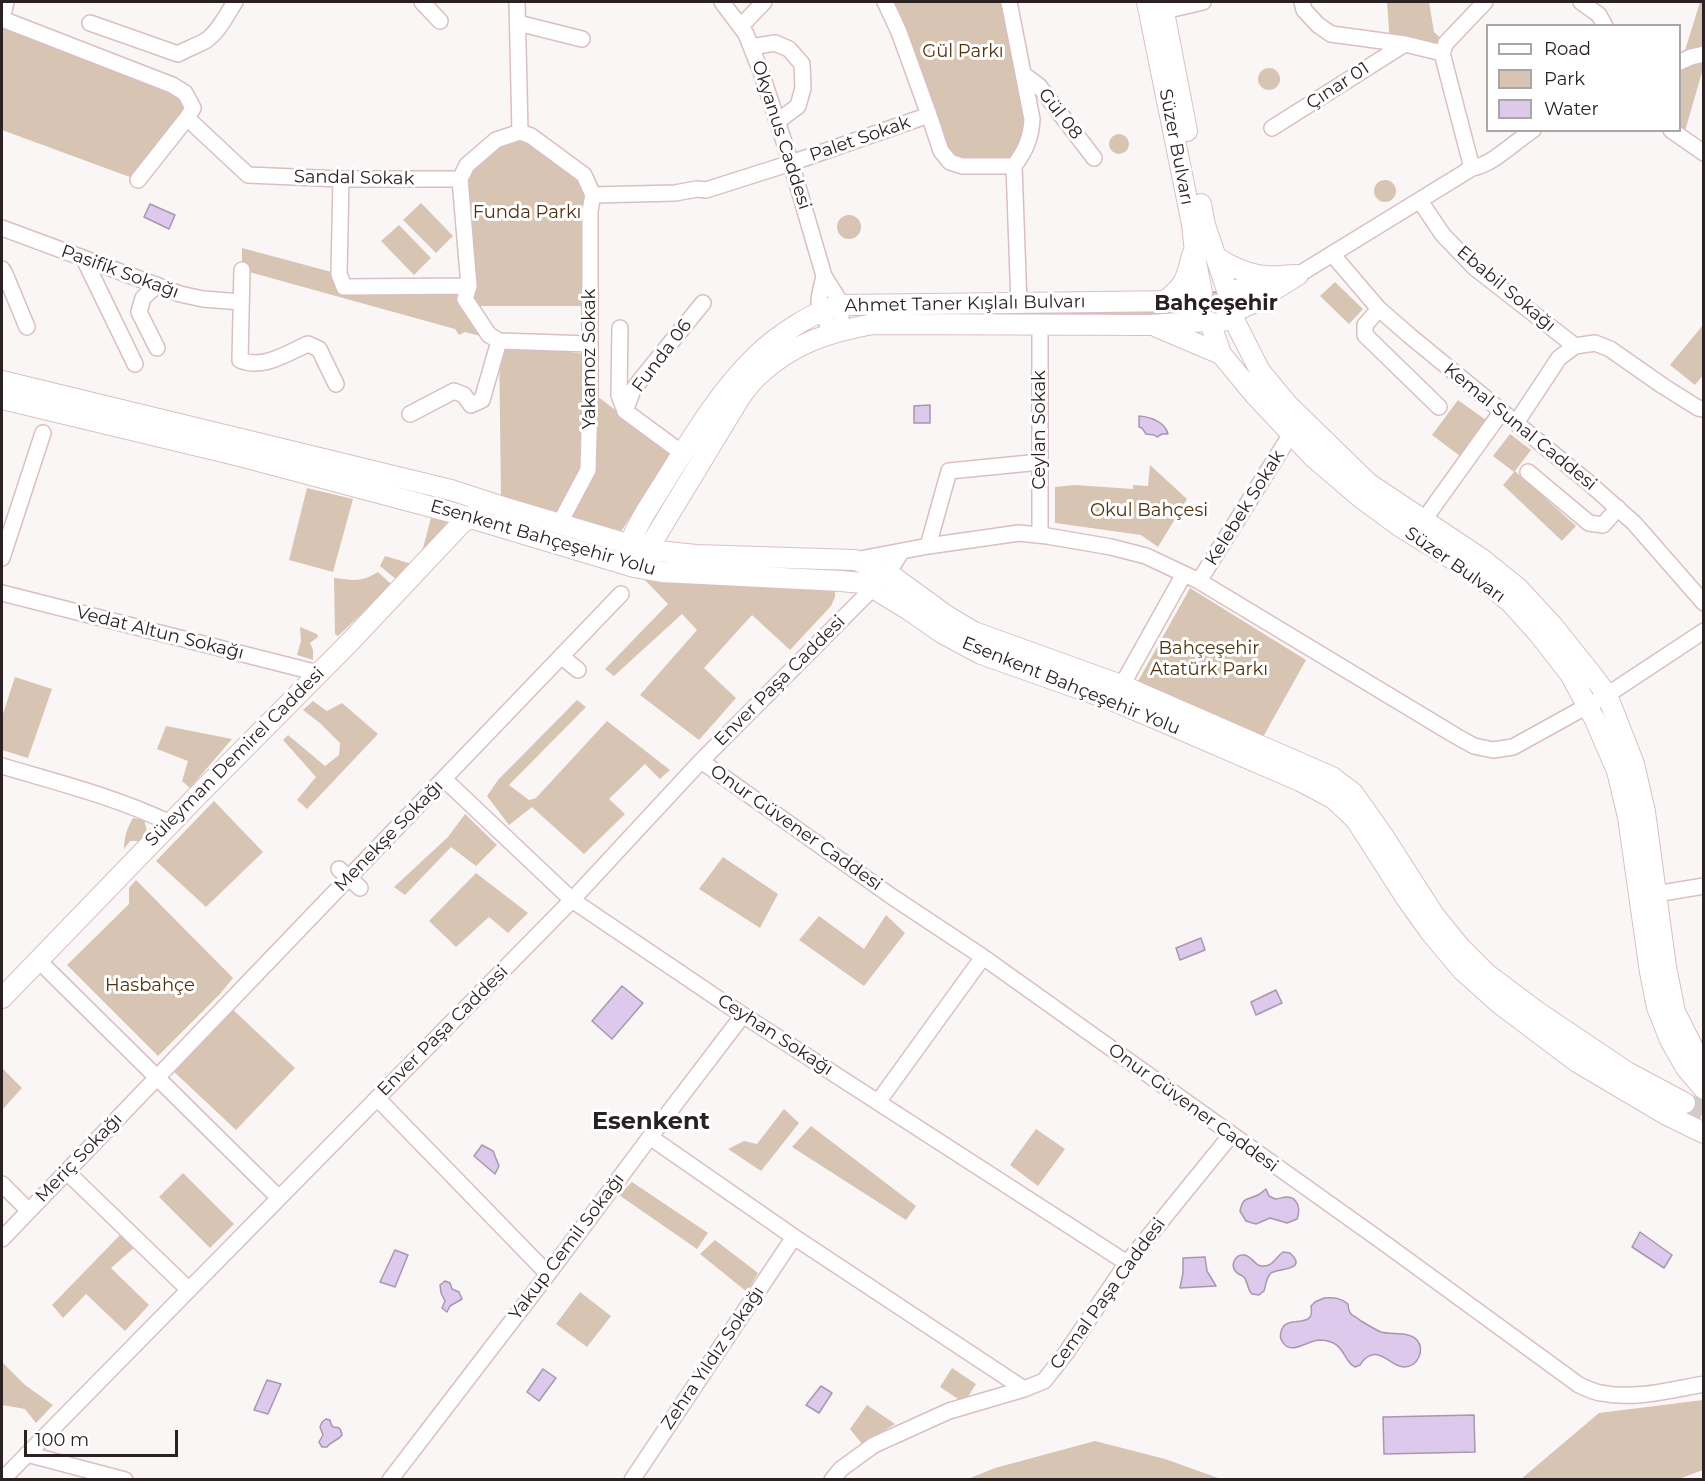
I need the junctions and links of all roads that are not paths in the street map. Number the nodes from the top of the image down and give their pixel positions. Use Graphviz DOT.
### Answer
graph roads {
  1 [pos="6,2"];
  2 [pos="236,2"];
  3 [pos="422,2"];
  4 [pos="517,2"];
  5 [pos="722,2"];
  6 [pos="764,2"];
  7 [pos="885,2"];
  8 [pos="1009,2"];
  9 [pos="1203,2"];
  10 [pos="1302,2"];
  11 [pos="1485,2"];
  12 [pos="1581,2"];
  13 [pos="1157,5"];
  14 [pos="2,18"];
  15 [pos="440,21"];
  16 [pos="90,22"];
  17 [pos="518,22"];
  18 [pos="1604,24"];
  19 [pos="741,26"];
  20 [pos="582,39"];
  21 [pos="1405,44"];
  22 [pos="752,47"];
  23 [pos="1442,53"];
  24 [pos="1704,54"];
  25 [pos="1681,62"];
  26 [pos="1023,74"];
  27 [pos="930,115"];
  28 [pos="187,118"];
  29 [pos="778,121"];
  30 [pos="1272,129"];
  31 [pos="520,132"];
  32 [pos="1530,132"];
  33 [pos="1674,132"];
  34 [pos="1704,153"];
  35 [pos="1094,158"];
  36 [pos="791,163"];
  37 [pos="1014,166"];
  38 [pos="1472,168"];
  39 [pos="341,179"];
  40 [pos="460,179"];
  41 [pos="138,180"];
  42 [pos="592,195"];
  43 [pos="1420,201"];
  44 [pos="2,228"];
  45 [pos="1194,246"];
  46 [pos="1332,254"];
  47 [pos="1216,257"];
  48 [pos="84,259"];
  49 [pos="2,269"];
  50 [pos="242,270"];
  51 [pos="1298,275"];
  52 [pos="824,276"];
  53 [pos="157,285"];
  54 [pos="469,286"];
  55 [pos="1228,291"];
  56 [pos="1201,294"];
  57 [pos="1166,300"];
  58 [pos="241,302"];
  59 [pos="703,303"];
  60 [pos="1019,304"];
  61 [pos="842,306"];
  62 [pos="1379,309"];
  63 [pos="819,312"];
  64 [pos="1232,313"];
  65 [pos="1208,321"];
  66 [pos="1040,325"];
  67 [pos="1151,325"];
  68 [pos="27,327"];
  69 [pos="620,328"];
  70 [pos="836,331"];
  71 [pos="499,341"];
  72 [pos="590,344"];
  73 [pos="1575,346"];
  74 [pos="157,348"];
  75 [pos="1221,354"];
  76 [pos="135,364"];
  77 [pos="2,381"];
  78 [pos="336,384"];
  79 [pos="2,399"];
  80 [pos="1439,407"];
  81 [pos="1704,409"];
  82 [pos="625,411"];
  83 [pos="1502,411"];
  84 [pos="410,414"];
  85 [pos="1516,423"];
  86 [pos="43,433"];
  87 [pos="1291,434"];
  88 [pos="682,453"];
  89 [pos="1040,462"];
  90 [pos="1528,472"];
  91 [pos="459,493"];
  92 [pos="496,505"];
  93 [pos="1618,508"];
  94 [pos="470,517"];
  95 [pos="563,517"];
  96 [pos="1417,527"];
  97 [pos="1040,535"];
  98 [pos="928,546"];
  99 [pos="639,548"];
  100 [pos="902,551"];
  101 [pos="2,558"];
  102 [pos="855,560"];
  103 [pos="634,567"];
  104 [pos="1184,574"];
  105 [pos="881,580"];
  106 [pos="1199,581"];
  107 [pos="2,593"];
  108 [pos="621,594"];
  109 [pos="1704,603"];
  110 [pos="1704,631"];
  111 [pos="561,656"];
  112 [pos="578,670"];
  113 [pos="318,673"];
  114 [pos="1117,693"];
  115 [pos="1607,695"];
  116 [pos="1587,705"];
  117 [pos="701,761"];
  118 [pos="2,766"];
  119 [pos="444,779"];
  120 [pos="170,823"];
  121 [pos="1704,886"];
  122 [pos="1656,894"];
  123 [pos="572,900"];
  124 [pos="983,957"];
  125 [pos="38,960"];
  126 [pos="2,998"];
  127 [pos="743,1015"];
  128 [pos="1704,1064"];
  129 [pos="157,1078"];
  130 [pos="1704,1089"];
  131 [pos="377,1098"];
  132 [pos="878,1102"];
  133 [pos="1685,1103"];
  134 [pos="1704,1133"];
  135 [pos="1231,1135"];
  136 [pos="650,1137"];
  137 [pos="67,1172"];
  138 [pos="2,1184"];
  139 [pos="279,1198"];
  140 [pos="29,1210"];
  141 [pos="794,1238"];
  142 [pos="2,1239"];
  143 [pos="1127,1263"];
  144 [pos="548,1274"];
  145 [pos="189,1290"];
  146 [pos="1704,1384"];
  147 [pos="1024,1389"];
  148 [pos="27,1454"];
  149 [pos="2,1479"];
  150 [pos="125,1479"];
  151 [pos="390,1479"];
  152 [pos="632,1479"];
  153 [pos="832,1479"];
  1 -- 14 [label="street"];
  2 -- 16 [label="street"];
  3 -- 15 [label="street"];
  4 -- 17 [label="street"];
  5 -- 19 [label="street, Okyanus Caddesi"];
  6 -- 19 [label="street"];
  7 -- 27 [label="street"];
  8 -- 26 [label="street"];
  9 -- 13 [label="street"];
  10 -- 21 [label="street"];
  11 -- 23 [label="street"];
  12 -- 18 [label="street"];
  13 -- 45 [label="main road, Süzer Bulvarı"];
  13 -- 47 [label="main road, Süzer Bulvarı"];
  14 -- 28 [label="street"];
  17 -- 20 [label="street"];
  17 -- 31 [label="street"];
  19 -- 22 [label="street, Okyanus Caddesi"];
  21 -- 23 [label="street"];
  21 -- 30 [label="street, Çınar 01"];
  22 -- 29 [label="street, Okyanus Caddesi"];
  22 -- 29 [label="street"];
  23 -- 38 [label="street"];
  24 -- 25 [label="street"];
  26 -- 35 [label="street, Gül 08"];
  26 -- 37 [label="street"];
  27 -- 36 [label="street, Palet Sokak"];
  27 -- 37 [label="street"];
  28 -- 39 [label="street, Sandal Sokak"];
  28 -- 41 [label="street"];
  29 -- 36 [label="street, Okyanus Caddesi"];
  31 -- 40 [label="street"];
  31 -- 42 [label="street"];
  32 -- 38 [label="street"];
  33 -- 34 [label="street"];
  36 -- 42 [label="street, Palet Sokak"];
  36 -- 52 [label="street, Okyanus Caddesi"];
  37 -- 60 [label="street"];
  38 -- 43 [label="street"];
  39 -- 40 [label="street, Sandal Sokak"];
  39 -- 54 [label="street"];
  40 -- 54 [label="street"];
  42 -- 72 [label="street, Yakamoz Sokak"];
  43 -- 46 [label="street"];
  43 -- 73 [label="street, Ebabil Sokağı"];
  44 -- 48 [label="street, Pasifik Sokağı"];
  45 -- 56 [label="main road, Süzer Bulvarı"];
  45 -- 57 [label="main road"];
  46 -- 51 [label="street"];
  46 -- 62 [label="street, Kemal Sunal Caddesi"];
  47 -- 51 [label="main road"];
  47 -- 55 [label="main road, Süzer Bulvarı"];
  48 -- 53 [label="street, Pasifik Sokağı"];
  48 -- 76 [label="street"];
  49 -- 68 [label="street"];
  50 -- 58 [label="street"];
  51 -- 55 [label="main road"];
  51 -- 64 [label="main road"];
  52 -- 61 [label="street"];
  52 -- 63 [label="street"];
  53 -- 58 [label="street, Pasifik Sokağı"];
  53 -- 74 [label="street"];
  54 -- 71 [label="street"];
  55 -- 56 [label="main road"];
  55 -- 64 [label="main road"];
  56 -- 57 [label="main road, Ahmet Taner Kışlalı Bulvarı"];
  56 -- 65 [label="main road"];
  57 -- 60 [label="main road, Ahmet Taner Kışlalı Bulvarı"];
  58 -- 78 [label="street"];
  59 -- 82 [label="street, Funda 06"];
  60 -- 61 [label="main road, Ahmet Taner Kışlalı Bulvarı"];
  61 -- 63 [label="main road, Ahmet Taner Kışlalı Bulvarı"];
  61 -- 70 [label="street"];
  62 -- 80 [label="street"];
  62 -- 83 [label="street, Kemal Sunal Caddesi"];
  63 -- 70 [label="street"];
  63 -- 88 [label="main road, Ahmet Taner Kışlalı Bulvarı"];
  64 -- 65 [label="main road"];
  64 -- 96 [label="main road, Süzer Bulvarı"];
  65 -- 67 [label="main road, Ahmet Taner Kışlalı Bulvarı"];
  65 -- 75 [label="main road, Süzer Bulvarı"];
  66 -- 67 [label="main road, Ahmet Taner Kışlalı Bulvarı"];
  66 -- 70 [label="main road, Ahmet Taner Kışlalı Bulvarı"];
  66 -- 89 [label="street, Ceylan Sokak"];
  67 -- 75 [label="main road"];
  69 -- 82 [label="street, Funda 06"];
  70 -- 99 [label="main road, Ahmet Taner Kışlalı Bulvarı"];
  71 -- 72 [label="street"];
  71 -- 84 [label="street"];
  72 -- 95 [label="street, Yakamoz Sokak"];
  73 -- 81 [label="street"];
  73 -- 85 [label="street"];
  75 -- 87 [label="main road, Süzer Bulvarı"];
  77 -- 91 [label="main road, Esenkent Bahçeşehir Yolu"];
  79 -- 94 [label="main road, Esenkent Bahçeşehir Yolu"];
  82 -- 88 [label="street, Funda 06"];
  83 -- 85 [label="street, Kemal Sunal Caddesi"];
  83 -- 96 [label="street"];
  85 -- 93 [label="street, Kemal Sunal Caddesi"];
  86 -- 101 [label="street"];
  87 -- 96 [label="main road, Süzer Bulvarı"];
  87 -- 106 [label="street, Kelebek Sokak"];
  88 -- 99 [label="main road, Ahmet Taner Kışlalı Bulvarı"];
  89 -- 97 [label="street, Ceylan Sokak"];
  89 -- 98 [label="street"];
  90 -- 93 [label="street"];
  91 -- 92 [label="main road, Esenkent Bahçeşehir Yolu"];
  91 -- 94 [label="main road"];
  92 -- 94 [label="main road"];
  92 -- 99 [label="main road, Esenkent Bahçeşehir Yolu"];
  93 -- 109 [label="street, Kemal Sunal Caddesi"];
  94 -- 103 [label="main road, Esenkent Bahçeşehir Yolu"];
  94 -- 113 [label="main road, Süleyman Demirel Caddesi"];
  96 -- 115 [label="main road, Süzer Bulvarı"];
  96 -- 116 [label="main road, Süzer Bulvarı"];
  97 -- 98 [label="street"];
  97 -- 104 [label="street"];
  98 -- 100 [label="street"];
  99 -- 102 [label="main road, Esenkent Bahçeşehir Yolu"];
  99 -- 103 [label="main road"];
  100 -- 102 [label="street"];
  100 -- 105 [label="street, Enver Paşa Caddesi"];
  102 -- 105 [label="main road, Esenkent Bahçeşehir Yolu"];
  103 -- 105 [label="main road, Esenkent Bahçeşehir Yolu"];
  104 -- 106 [label="street"];
  104 -- 114 [label="street"];
  105 -- 114 [label="main road, Esenkent Bahçeşehir Yolu"];
  105 -- 117 [label="street, Enver Paşa Caddesi"];
  106 -- 116 [label="street"];
  107 -- 113 [label="street, Vedat Altun Sokağı"];
  108 -- 111 [label="street, Menekşe Sokağı"];
  110 -- 115 [label="street"];
  111 -- 112 [label="street"];
  111 -- 119 [label="street, Menekşe Sokağı"];
  113 -- 120 [label="main road, Süleyman Demirel Caddesi"];
  114 -- 133 [label="main road, Esenkent Bahçeşehir Yolu"];
  114 -- 134 [label="main road, Esenkent Bahçeşehir Yolu"];
  115 -- 116 [label="street"];
  115 -- 122 [label="main road, Süzer Bulvarı"];
  116 -- 130 [label="main road, Süzer Bulvarı"];
  117 -- 123 [label="street, Enver Paşa Caddesi"];
  117 -- 124 [label="street, Onur Güvener Caddesi"];
  118 -- 120 [label="street"];
  119 -- 123 [label="street, Ceyhan Sokağı"];
  119 -- 129 [label="street, Menekşe Sokağı"];
  120 -- 125 [label="main road, Süleyman Demirel Caddesi"];
  121 -- 122 [label="street"];
  122 -- 128 [label="main road, Süzer Bulvarı"];
  123 -- 127 [label="street, Ceyhan Sokağı"];
  123 -- 131 [label="street, Enver Paşa Caddesi"];
  124 -- 132 [label="street"];
  124 -- 135 [label="street, Onur Güvener Caddesi"];
  125 -- 126 [label="main road, Süleyman Demirel Caddesi"];
  125 -- 129 [label="street"];
  127 -- 132 [label="street, Ceyhan Sokağı"];
  127 -- 136 [label="street, Yakup Cemil Sokağı"];
  129 -- 137 [label="street, Meriç Sokağı"];
  129 -- 139 [label="street"];
  131 -- 139 [label="street, Enver Paşa Caddesi"];
  131 -- 144 [label="street"];
  132 -- 143 [label="street, Ceyhan Sokağı"];
  135 -- 143 [label="street, Cemal Paşa Caddesi"];
  135 -- 146 [label="street, Onur Güvener Caddesi"];
  136 -- 141 [label="street"];
  136 -- 144 [label="street, Yakup Cemil Sokağı"];
  137 -- 140 [label="street, Meriç Sokağı"];
  137 -- 145 [label="street"];
  138 -- 140 [label="street"];
  139 -- 145 [label="street, Enver Paşa Caddesi"];
  140 -- 142 [label="street, Meriç Sokağı"];
  141 -- 147 [label="street"];
  141 -- 152 [label="street, Zehra Yıldız Sokağı"];
  143 -- 147 [label="street, Cemal Paşa Caddesi"];
  144 -- 151 [label="street, Yakup Cemil Sokağı"];
  145 -- 148 [label="street, Enver Paşa Caddesi"];
  147 -- 153 [label="street, Cemal Paşa Caddesi"];
  148 -- 149 [label="street, Enver Paşa Caddesi"];
  148 -- 150 [label="street"];
}
